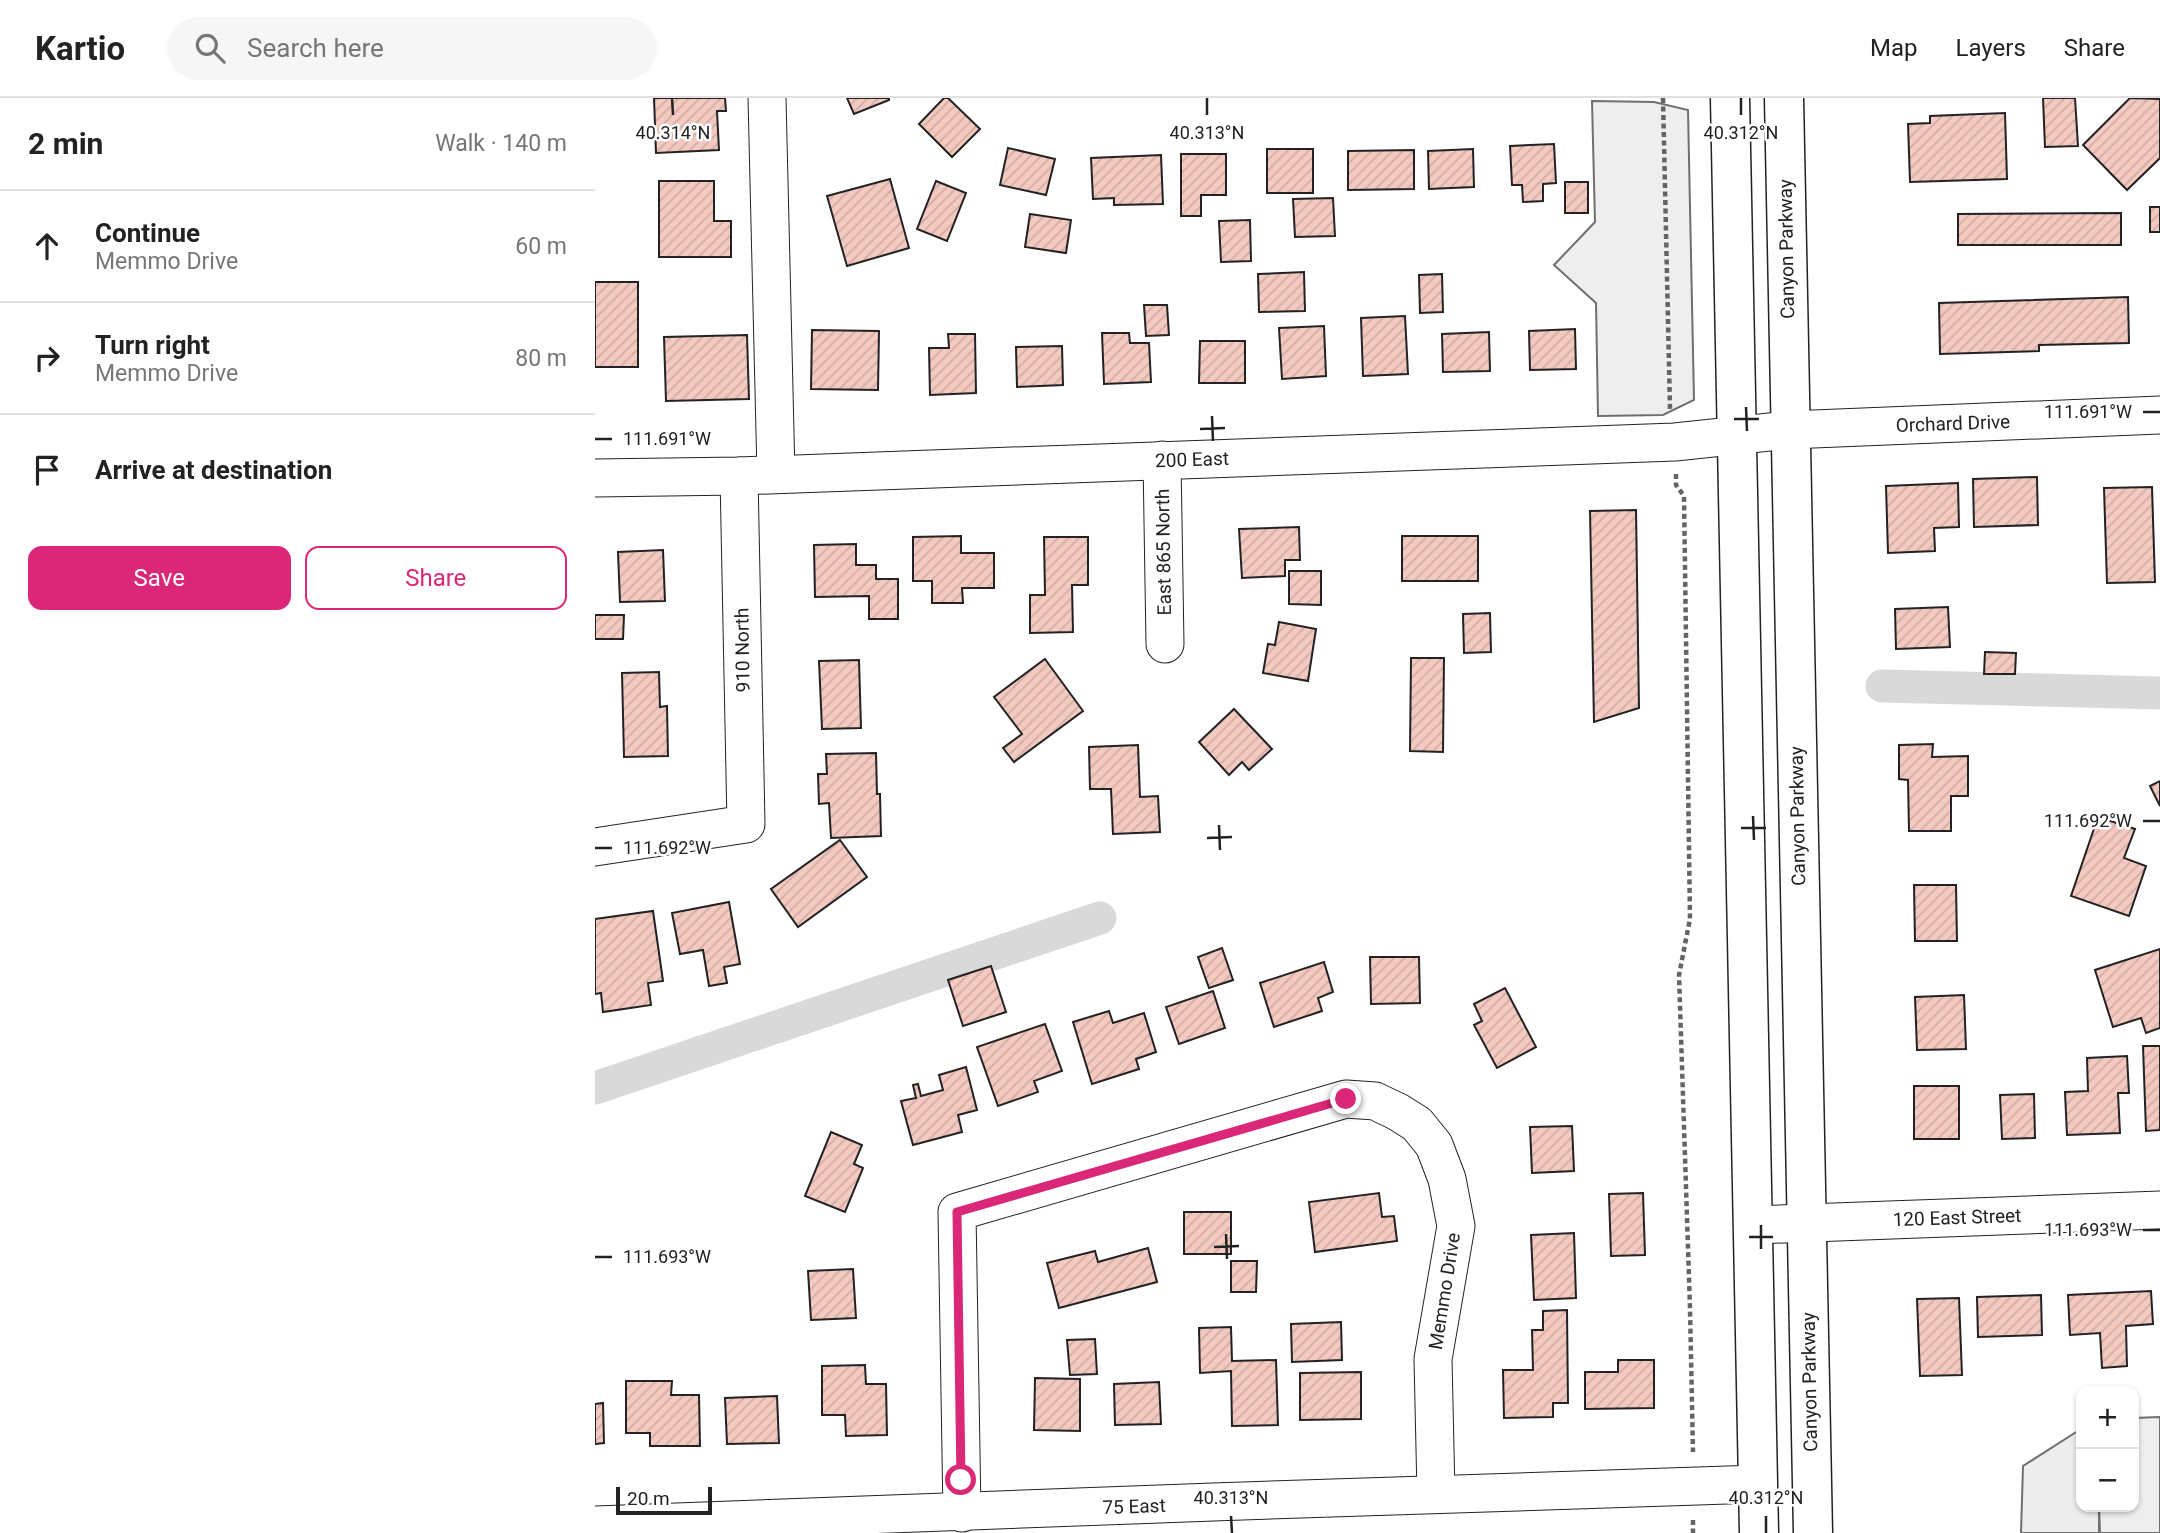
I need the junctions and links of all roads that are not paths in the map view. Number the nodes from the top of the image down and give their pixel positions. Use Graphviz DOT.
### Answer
graph roads {
  1 [pos="768,98"];
  2 [pos="1730,98"];
  3 [pos="1784,98"];
  4 [pos="2160,415"];
  5 [pos="1789,430"];
  6 [pos="1737,435"];
  7 [pos="1162,460"];
  8 [pos="776,474"];
  9 [pos="739,476"];
  10 [pos="595,478"];
  11 [pos="1165,645"];
  12 [pos="595,847"];
  13 [pos="2160,1210"];
  14 [pos="1806,1222"];
  15 [pos="1754,1225"];
  16 [pos="1758,1485"];
  17 [pos="1436,1494"];
  18 [pos="962,1513"];
  19 [pos="595,1525"];
  20 [pos="1759,1533"];
  21 [pos="1813,1533"];
  1 -- 8 [label="street"];
  2 -- 6 [label="highway"];
  3 -- 5 [label="highway, Canyon Parkway"];
  4 -- 5 [label="street, Orchard Drive"];
  5 -- 6 [label="street, 200 East"];
  5 -- 14 [label="highway, Canyon Parkway"];
  6 -- 7 [label="street, 200 East"];
  6 -- 15 [label="highway"];
  7 -- 8 [label="street, 200 East"];
  7 -- 11 [label="street, East 865 North"];
  8 -- 9 [label="street, 200 East"];
  9 -- 10 [label="street, 200 East"];
  9 -- 12 [label="street, 910 North"];
  13 -- 14 [label="street, 120 East Street"];
  14 -- 15 [label="street, 120 East Street"];
  14 -- 21 [label="highway, Canyon Parkway"];
  15 -- 16 [label="highway"];
  16 -- 17 [label="street, 75 East"];
  16 -- 20 [label="highway"];
  17 -- 18 [label="street, 75 East"];
  17 -- 18 [label="street, Memmo Drive"];
  18 -- 19 [label="street, 75 East"];
}
